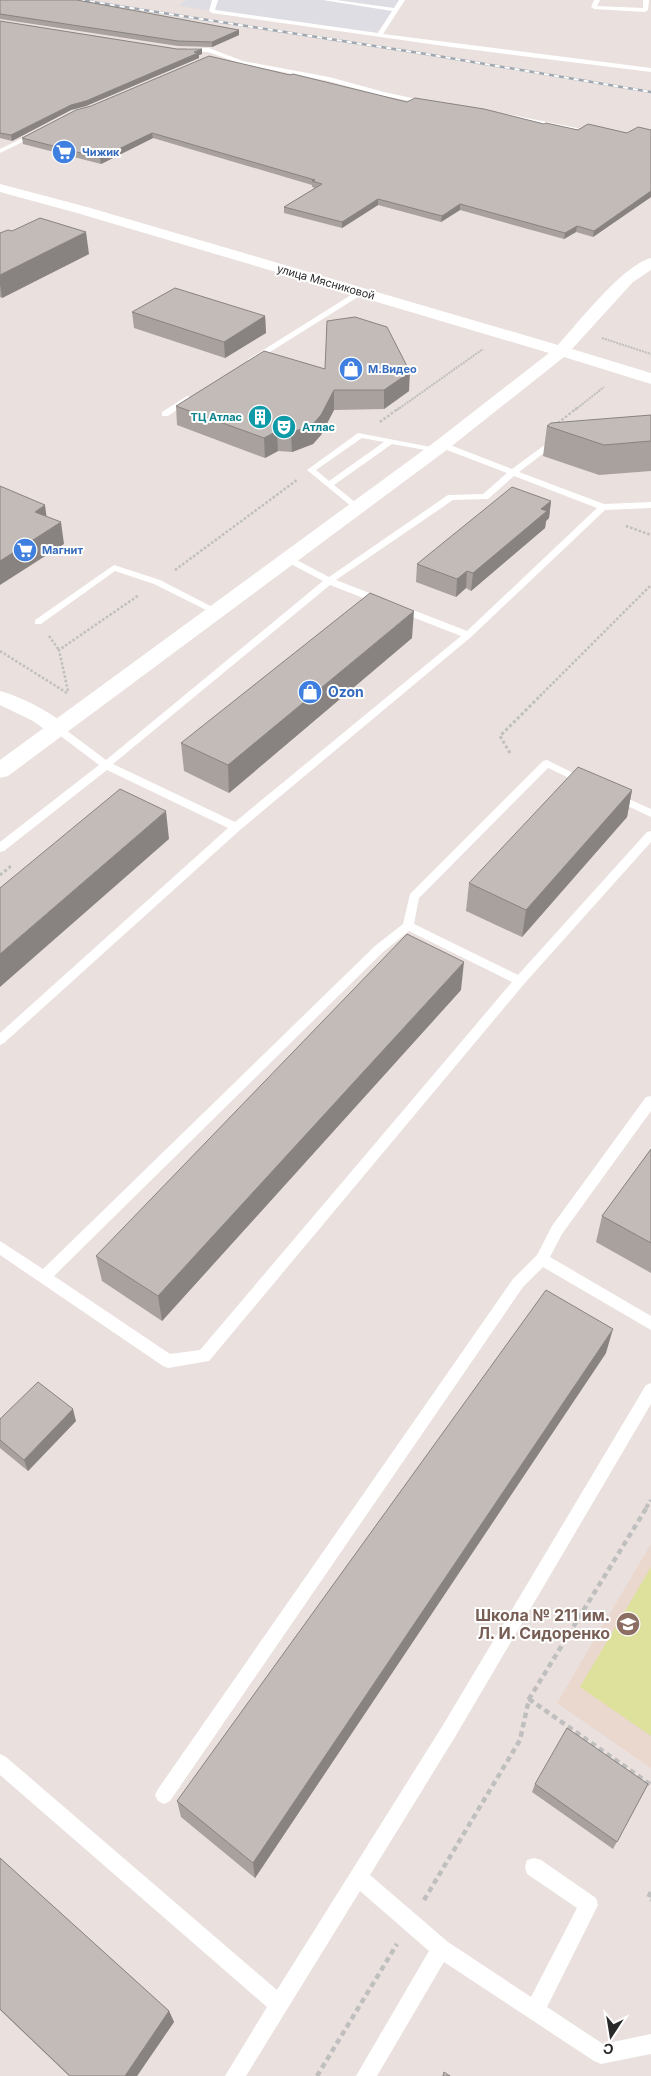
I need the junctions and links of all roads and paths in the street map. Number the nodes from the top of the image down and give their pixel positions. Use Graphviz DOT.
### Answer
graph roads {
  1 [pos="215,0"];
  2 [pos="326,0"];
  3 [pos="402,0"];
  4 [pos="597,0"];
  5 [pos="646,0"];
  6 [pos="395,10"];
  7 [pos="378,35"];
  8 [pos="178,50"];
  9 [pos="217,54"];
  10 [pos="209,58"];
  11 [pos="651,64"];
  12 [pos="644,69"];
  13 [pos="651,70"];
  14 [pos="437,104"];
  15 [pos="488,113"];
  16 [pos="43,129"];
  17 [pos="577,130"];
  18 [pos="0,151"];
  19 [pos="0,188"];
  20 [pos="651,263"];
  21 [pos="362,292"];
  22 [pos="578,330"];
  23 [pos="504,335"];
  24 [pos="561,351"];
  25 [pos="651,354"];
  26 [pos="247,363"];
  27 [pos="651,379"];
  28 [pos="198,394"];
  29 [pos="165,414"];
  30 [pos="361,435"];
  31 [pos="569,438"];
  32 [pos="391,441"];
  33 [pos="439,447"];
  34 [pos="513,472"];
  35 [pos="329,485"];
  36 [pos="651,505"];
  37 [pos="603,507"];
  38 [pos="357,508"];
  39 [pos="288,559"];
  40 [pos="329,581"];
  41 [pos="651,585"];
  42 [pos="217,612"];
  43 [pos="38,622"];
  44 [pos="468,635"];
  45 [pos="0,651"];
  46 [pos="69,694"];
  47 [pos="0,697"];
  48 [pos="58,729"];
  49 [pos="510,753"];
  50 [pos="106,765"];
  51 [pos="0,771"];
  52 [pos="651,813"];
  53 [pos="236,827"];
  54 [pos="651,835"];
  55 [pos="0,848"];
  56 [pos="408,926"];
  57 [pos="520,981"];
  58 [pos="0,1040"];
  59 [pos="651,1101"];
  60 [pos="0,1247"];
  61 [pos="542,1259"];
  62 [pos="45,1276"];
  63 [pos="651,1324"];
  64 [pos="651,1390"];
  65 [pos="651,1500"];
  66 [pos="529,1699"];
  67 [pos="0,1763"];
  68 [pos="651,1785"];
  69 [pos="164,1794"];
  70 [pos="534,1867"];
  71 [pos="358,1878"];
  72 [pos="651,1892"];
  73 [pos="651,1900"];
  74 [pos="410,1922"];
  75 [pos="441,1949"];
  76 [pos="279,2004"];
  77 [pos="535,2010"];
  78 [pos="651,2044"];
  79 [pos="235,2076"];
  80 [pos="317,2076"];
  81 [pos="366,2076"];
  1 -- 7 [label="lane"];
  2 -- 6 [label="lane"];
  3 -- 6 [label="lane"];
  4 -- 5 [label="lane"];
  6 -- 7 [label="lane"];
  7 -- 12 [label="lane"];
  8 -- 9 [label="lane"];
  9 -- 10 [label="lane"];
  9 -- 14 [label="lane"];
  11 -- 12 [label="lane"];
  12 -- 13 [label="lane"];
  15 -- 17 [label="lane"];
  16 -- 18 [label="lane"];
  19 -- 21 [label="street, улица Мясниковой"];
  20 -- 22 [label="street"];
  21 -- 23 [label="street, улица Мясниковой"];
  21 -- 26 [label="lane"];
  22 -- 24 [label="street"];
  22 -- 25 [label="path"];
  23 -- 24 [label="street, улица Мясниковой"];
  23 -- 30 [label="path"];
  24 -- 27 [label="street, улица Мясниковой"];
  24 -- 33 [label="street"];
  28 -- 29 [label="lane"];
  30 -- 32 [label="lane"];
  30 -- 35 [label="lane"];
  31 -- 34 [label="lane"];
  32 -- 33 [label="lane"];
  32 -- 35 [label="lane"];
  33 -- 34 [label="lane"];
  33 -- 38 [label="street"];
  34 -- 37 [label="lane"];
  34 -- 40 [label="lane"];
  35 -- 38 [label="lane"];
  36 -- 37 [label="lane"];
  37 -- 44 [label="lane"];
  38 -- 39 [label="street"];
  39 -- 40 [label="lane"];
  39 -- 42 [label="street"];
  40 -- 44 [label="lane"];
  40 -- 50 [label="lane"];
  41 -- 49 [label="path"];
  42 -- 43 [label="lane"];
  42 -- 48 [label="street"];
  44 -- 53 [label="lane"];
  45 -- 46 [label="path"];
  47 -- 48 [label="street"];
  48 -- 50 [label="lane"];
  48 -- 51 [label="street"];
  50 -- 53 [label="lane"];
  50 -- 55 [label="lane"];
  52 -- 56 [label="lane"];
  53 -- 58 [label="lane"];
  54 -- 57 [label="lane"];
  56 -- 57 [label="lane"];
  56 -- 62 [label="lane"];
  57 -- 62 [label="lane"];
  59 -- 61 [label="lane"];
  60 -- 62 [label="lane"];
  61 -- 63 [label="lane"];
  61 -- 69 [label="lane"];
  64 -- 71 [label="lane"];
  65 -- 66 [label="path"];
  66 -- 68 [label="path"];
  66 -- 74 [label="path"];
  67 -- 76 [label="lane"];
  70 -- 77 [label="lane"];
  71 -- 74 [label="lane"];
  71 -- 76 [label="lane"];
  72 -- 73 [label="path"];
  74 -- 75 [label="lane"];
  74 -- 80 [label="path"];
  75 -- 77 [label="lane"];
  75 -- 81 [label="lane"];
  76 -- 79 [label="lane"];
  77 -- 78 [label="lane"];
}
